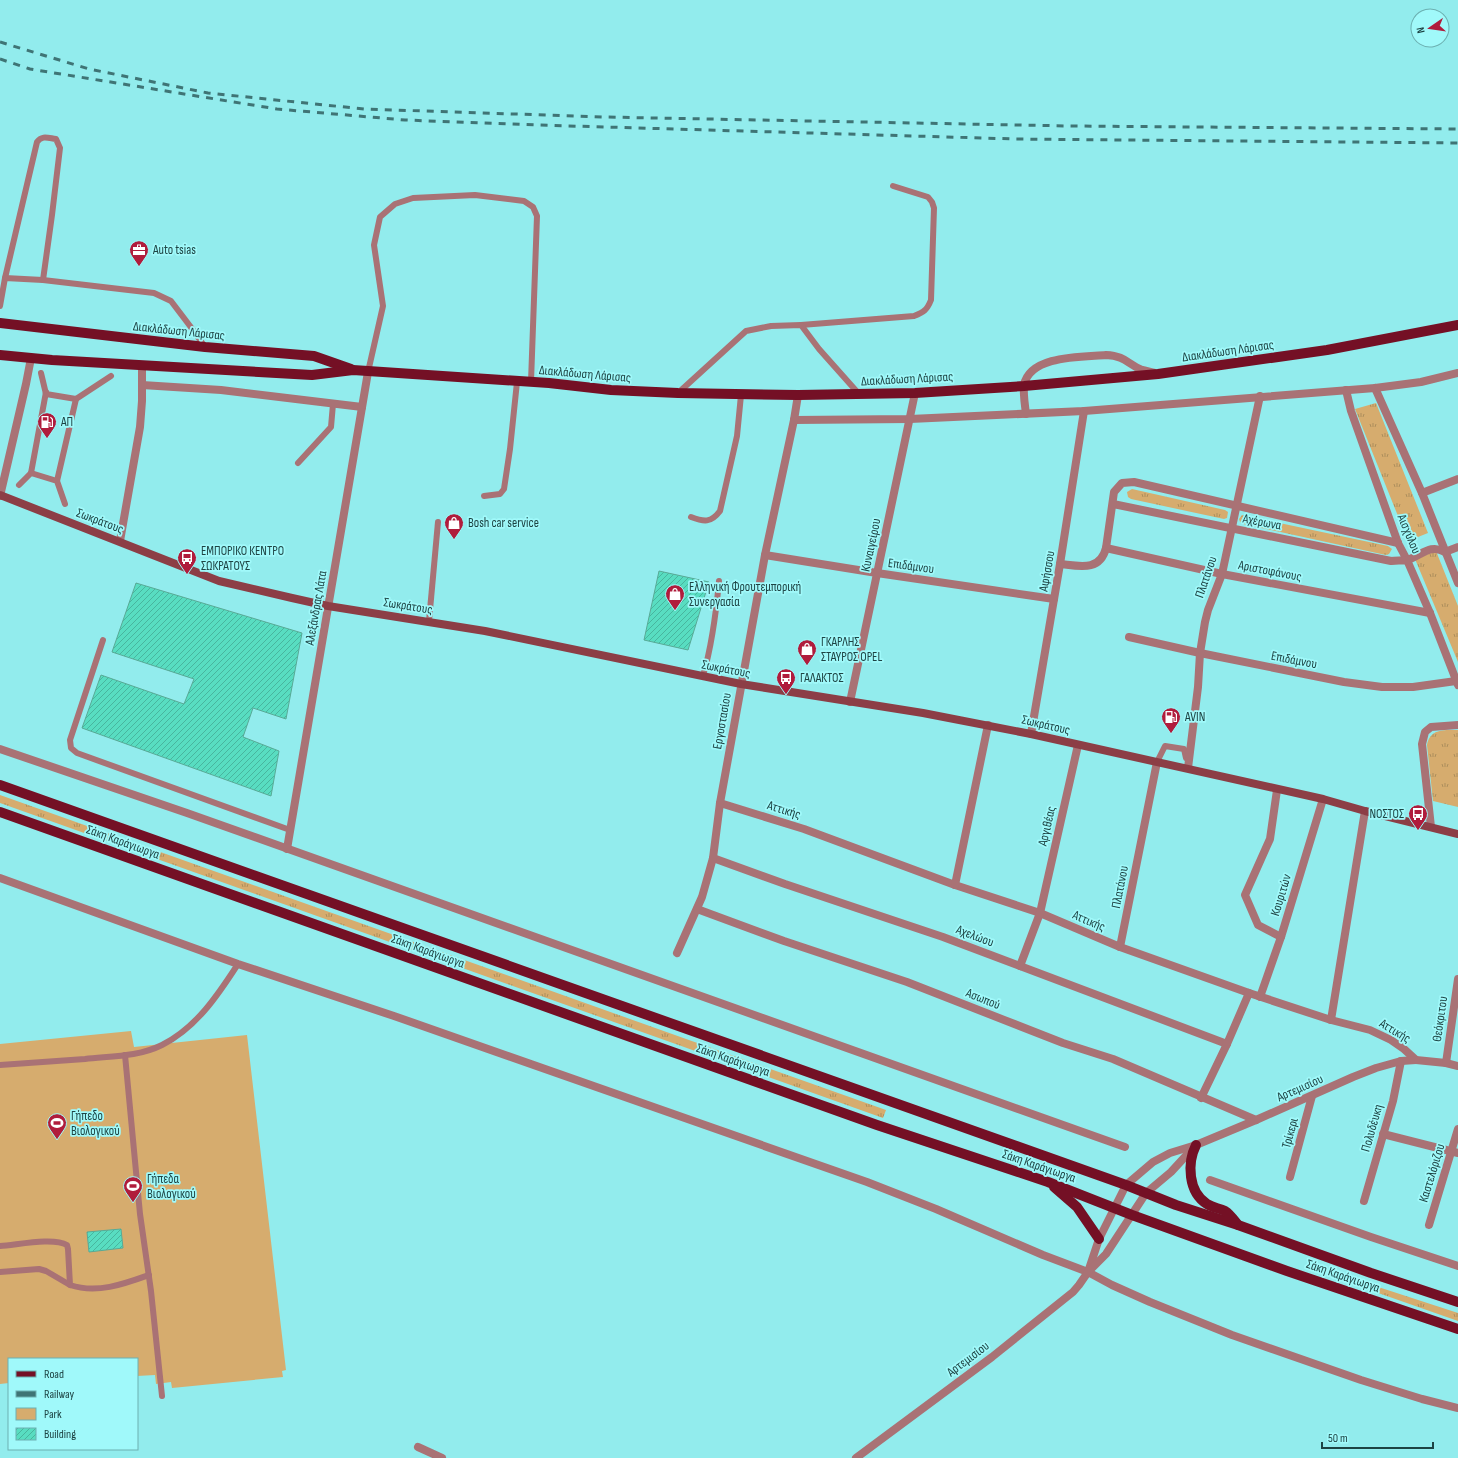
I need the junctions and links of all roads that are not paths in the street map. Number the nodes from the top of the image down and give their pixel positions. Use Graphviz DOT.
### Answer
graph roads {
  1 [pos="893,186"];
  2 [pos="5,278"];
  3 [pos="43,280"];
  4 [pos="0,306"];
  5 [pos="0,324"];
  6 [pos="801,325"];
  7 [pos="1458,325"];
  8 [pos="204,347"];
  9 [pos="0,355"];
  10 [pos="31,358"];
  11 [pos="142,365"];
  12 [pos="353,370"];
  13 [pos="368,372"];
  14 [pos="41,373"];
  15 [pos="1458,373"];
  16 [pos="1158,374"];
  17 [pos="111,376"];
  18 [pos="518,382"];
  19 [pos="531,382"];
  20 [pos="142,385"];
  21 [pos="1024,386"];
  22 [pos="1375,388"];
  23 [pos="1346,390"];
  24 [pos="46,392"];
  25 [pos="678,393"];
  26 [pos="915,393"];
  27 [pos="859,394"];
  28 [pos="741,395"];
  29 [pos="798,395"];
  30 [pos="1260,396"];
  31 [pos="76,399"];
  32 [pos="333,404"];
  33 [pos="362,407"];
  34 [pos="1084,411"];
  35 [pos="1026,414"];
  36 [pos="910,419"];
  37 [pos="794,420"];
  38 [pos="298,463"];
  39 [pos="31,473"];
  40 [pos="1458,479"];
  41 [pos="57,481"];
  42 [pos="19,485"];
  43 [pos="1422,493"];
  44 [pos="0,495"];
  45 [pos="484,496"];
  46 [pos="65,504"];
  47 [pos="1113,504"];
  48 [pos="1237,507"];
  49 [pos="691,517"];
  50 [pos="438,522"];
  51 [pos="1232,529"];
  52 [pos="120,541"];
  53 [pos="1398,543"];
  54 [pos="1458,547"];
  55 [pos="1106,548"];
  56 [pos="1445,552"];
  57 [pos="765,555"];
  58 [pos="1407,560"];
  59 [pos="1060,564"];
  60 [pos="877,574"];
  61 [pos="1222,574"];
  62 [pos="719,581"];
  63 [pos="1458,583"];
  64 [pos="1054,599"];
  65 [pos="328,606"];
  66 [pos="1430,613"];
  67 [pos="429,621"];
  68 [pos="1129,637"];
  69 [pos="103,640"];
  70 [pos="1200,653"];
  71 [pos="703,676"];
  72 [pos="1457,683"];
  73 [pos="741,684"];
  74 [pos="850,702"];
  75 [pos="988,725"];
  76 [pos="1458,725"];
  77 [pos="1031,734"];
  78 [pos="1078,745"];
  79 [pos="0,749"];
  80 [pos="1186,758"];
  81 [pos="1156,762"];
  82 [pos="1188,768"];
  83 [pos="0,785"];
  84 [pos="1277,790"];
  85 [pos="1323,799"];
  86 [pos="720,803"];
  87 [pos="1365,811"];
  88 [pos="0,812"];
  89 [pos="1431,827"];
  90 [pos="290,830"];
  91 [pos="1458,834"];
  92 [pos="287,849"];
  93 [pos="713,858"];
  94 [pos="0,878"];
  95 [pos="955,885"];
  96 [pos="697,909"];
  97 [pos="1040,913"];
  98 [pos="1281,937"];
  99 [pos="1120,947"];
  100 [pos="677,953"];
  101 [pos="238,964"];
  102 [pos="1020,966"];
  103 [pos="1458,978"];
  104 [pos="1249,993"];
  105 [pos="1260,997"];
  106 [pos="1331,1020"];
  107 [pos="1227,1044"];
  108 [pos="125,1055"];
  109 [pos="1416,1060"];
  110 [pos="1401,1062"];
  111 [pos="1446,1062"];
  112 [pos="0,1066"];
  113 [pos="1458,1066"];
  114 [pos="1312,1096"];
  115 [pos="1201,1098"];
  116 [pos="1256,1120"];
  117 [pos="1458,1129"];
  118 [pos="1383,1134"];
  119 [pos="1196,1145"];
  120 [pos="1125,1147"];
  121 [pos="1455,1152"];
  122 [pos="1290,1177"];
  123 [pos="1210,1180"];
  124 [pos="1048,1182"];
  125 [pos="1126,1186"];
  126 [pos="1146,1193"];
  127 [pos="1364,1201"];
  128 [pos="1114,1208"];
  129 [pos="1132,1215"];
  130 [pos="1238,1225"];
  131 [pos="1429,1225"];
  132 [pos="1099,1238"];
  133 [pos="0,1246"];
  134 [pos="1458,1266"];
  135 [pos="0,1272"];
  136 [pos="1088,1272"];
  137 [pos="149,1275"];
  138 [pos="70,1285"];
  139 [pos="1458,1302"];
  140 [pos="1458,1329"];
  141 [pos="162,1396"];
  142 [pos="1458,1408"];
  143 [pos="418,1447"];
  144 [pos="442,1458"];
  145 [pos="856,1458"];
  1 -- 6 [label="lane"];
  2 -- 3 [label="lane"];
  2 -- 3 [label="lane"];
  2 -- 4 [label="lane"];
  3 -- 8 [label="lane"];
  5 -- 8 [label="main road, Διακλάδωση Λάρισας"];
  6 -- 25 [label="lane"];
  6 -- 27 [label="lane"];
  7 -- 16 [label="main road, Διακλάδωση Λάρισας"];
  8 -- 12 [label="main road, Διακλάδωση Λάρισας"];
  9 -- 10 [label="main road, Διακλάδωση Λάρισας"];
  10 -- 11 [label="main road, Διακλάδωση Λάρισας"];
  10 -- 44 [label="street"];
  11 -- 12 [label="main road, Διακλάδωση Λάρισας"];
  11 -- 20 [label="street"];
  12 -- 13 [label="main road, Διακλάδωση Λάρισας"];
  13 -- 18 [label="main road, Διακλάδωση Λάρισας"];
  13 -- 19 [label="lane"];
  13 -- 33 [label="street, Αλεξάνδρας Λάτα"];
  14 -- 24 [label="lane"];
  15 -- 22 [label="street"];
  16 -- 21 [label="main road, Διακλάδωση Λάρισας"];
  16 -- 21 [label="street"];
  17 -- 31 [label="lane"];
  18 -- 19 [label="main road, Διακλάδωση Λάρισας"];
  18 -- 45 [label="lane"];
  19 -- 25 [label="main road, Διακλάδωση Λάρισας"];
  20 -- 32 [label="street"];
  20 -- 52 [label="street"];
  21 -- 26 [label="main road, Διακλάδωση Λάρισας"];
  21 -- 35 [label="street"];
  22 -- 23 [label="street"];
  22 -- 43 [label="street, Αισχύλου"];
  23 -- 30 [label="street"];
  23 -- 53 [label="street, Αισχύλου"];
  24 -- 31 [label="lane"];
  24 -- 39 [label="lane"];
  25 -- 28 [label="main road, Διακλάδωση Λάρισας"];
  26 -- 27 [label="main road, Διακλάδωση Λάρισας"];
  26 -- 36 [label="street, Κυναιγείρου"];
  27 -- 29 [label="main road, Διακλάδωση Λάρισας"];
  28 -- 29 [label="main road, Διακλάδωση Λάρισας"];
  28 -- 49 [label="lane"];
  29 -- 37 [label="street, Εργοστασίου"];
  30 -- 34 [label="street"];
  30 -- 48 [label="street, Πλατάνου"];
  31 -- 41 [label="lane"];
  32 -- 33 [label="street"];
  32 -- 38 [label="lane"];
  33 -- 65 [label="street, Αλεξάνδρας Λάτα"];
  34 -- 35 [label="street"];
  34 -- 59 [label="street, Αφήσσου"];
  35 -- 36 [label="street"];
  36 -- 37 [label="street"];
  36 -- 60 [label="street, Κυναιγείρου"];
  37 -- 57 [label="street, Εργοστασίου"];
  39 -- 41 [label="lane"];
  39 -- 42 [label="lane"];
  40 -- 43 [label="street"];
  41 -- 46 [label="lane"];
  43 -- 56 [label="street, Αισχύλου"];
  44 -- 52 [label="main road, Σωκράτους"];
  47 -- 48 [label="street, Αχέρωνα"];
  47 -- 51 [label="street, Αχέρωνα"];
  47 -- 55 [label="street"];
  48 -- 51 [label="street, Πλατάνου"];
  48 -- 53 [label="street, Αχέρωνα"];
  50 -- 67 [label="lane"];
  51 -- 58 [label="street, Αχέρωνα"];
  51 -- 61 [label="street, Πλατάνου"];
  52 -- 65 [label="main road, Σωκράτους"];
  53 -- 58 [label="street, Αισχύλου"];
  54 -- 56 [label="street"];
  55 -- 59 [label="street"];
  55 -- 61 [label="street, Αριστοφάνους"];
  56 -- 58 [label="street"];
  56 -- 63 [label="street, Αισχύλου"];
  57 -- 60 [label="street, Επιδάμνου"];
  57 -- 73 [label="street, Εργοστασίου"];
  58 -- 66 [label="street, Αισχύλου"];
  59 -- 64 [label="street, Αφήσσου"];
  60 -- 64 [label="street, Επιδάμνου"];
  60 -- 74 [label="street, Κυναιγείρου"];
  61 -- 66 [label="street, Αριστοφάνους"];
  61 -- 70 [label="street, Πλατάνου"];
  62 -- 71 [label="lane"];
  64 -- 77 [label="street, Αφήσσου"];
  65 -- 67 [label="main road, Σωκράτους"];
  65 -- 90 [label="street, Αλεξάνδρας Λάτα"];
  66 -- 72 [label="street, Αισχύλου"];
  67 -- 71 [label="main road, Σωκράτους"];
  68 -- 70 [label="street, Επιδάμνου"];
  69 -- 90 [label="lane"];
  70 -- 72 [label="street, Επιδάμνου"];
  70 -- 82 [label="street, Πλατάνου"];
  71 -- 73 [label="main road, Σωκράτους"];
  73 -- 74 [label="main road, Σωκράτους"];
  73 -- 86 [label="street, Εργοστασίου"];
  74 -- 75 [label="main road, Σωκράτους"];
  75 -- 77 [label="main road, Σωκράτους"];
  75 -- 95 [label="street"];
  76 -- 89 [label="street"];
  77 -- 78 [label="main road, Σωκράτους"];
  78 -- 81 [label="main road, Σωκράτους"];
  78 -- 97 [label="street, Αργιθέας"];
  79 -- 92 [label="street"];
  80 -- 81 [label="lane"];
  81 -- 82 [label="main road, Σωκράτους"];
  81 -- 99 [label="street, Πλατάνου"];
  82 -- 84 [label="main road, Σωκράτους"];
  83 -- 125 [label="main road, Σάκη Καράγιωργα"];
  84 -- 85 [label="main road, Σωκράτους"];
  84 -- 98 [label="street"];
  85 -- 87 [label="main road, Σωκράτους"];
  85 -- 98 [label="street, Κουριτών"];
  86 -- 93 [label="street, Εργοστασίου"];
  86 -- 95 [label="street, Αττικής"];
  87 -- 89 [label="main road, Σωκράτους"];
  87 -- 106 [label="street"];
  88 -- 124 [label="main road, Σάκη Καράγιωργα"];
  89 -- 91 [label="main road, Σωκράτους"];
  90 -- 92 [label="street, Αλεξάνδρας Λάτα"];
  92 -- 120 [label="street"];
  93 -- 96 [label="street, Εργοστασίου"];
  93 -- 102 [label="street, Αχελώου"];
  94 -- 101 [label="street"];
  95 -- 97 [label="street, Αττικής"];
  96 -- 100 [label="street, Εργοστασίου"];
  96 -- 115 [label="street, Ασωπού"];
  97 -- 99 [label="street, Αττικής"];
  97 -- 102 [label="street, Αργιθέας"];
  98 -- 105 [label="street, Κουριτών"];
  99 -- 104 [label="street, Αττικής"];
  101 -- 108 [label="lane"];
  101 -- 136 [label="street"];
  102 -- 107 [label="street, Αχελώου"];
  103 -- 111 [label="street, Θεόκριτου"];
  104 -- 105 [label="street, Αττικής"];
  104 -- 107 [label="street"];
  105 -- 106 [label="street, Αττικής"];
  106 -- 109 [label="street, Αττικής"];
  107 -- 115 [label="street"];
  108 -- 112 [label="lane"];
  108 -- 137 [label="lane"];
  109 -- 110 [label="street, Αρτεμισίου"];
  109 -- 111 [label="street, Αττικής"];
  110 -- 114 [label="street, Αρτεμισίου"];
  110 -- 118 [label="street, Πολυδέυκη"];
  111 -- 113 [label="street, Αττικής"];
  114 -- 116 [label="street, Αρτεμισίου"];
  114 -- 122 [label="street, Τρίκερι"];
  115 -- 116 [label="street, Ασωπού"];
  116 -- 119 [label="street, Αρτεμισίου"];
  117 -- 121 [label="street, Καστελόριζου"];
  118 -- 121 [label="street"];
  118 -- 127 [label="street, Πολυδέυκη"];
  119 -- 125 [label="street, Αρτεμισίου"];
  119 -- 126 [label="street"];
  119 -- 130 [label="main road"];
  121 -- 131 [label="street, Καστελόριζου"];
  123 -- 134 [label="street"];
  124 -- 128 [label="main road, Σάκη Καράγιωργα"];
  124 -- 132 [label="main road"];
  125 -- 126 [label="main road, Σάκη Καράγιωργα"];
  125 -- 128 [label="street, Αρτεμισίου"];
  126 -- 129 [label="street"];
  126 -- 130 [label="main road, Σάκη Καράγιωργα"];
  128 -- 129 [label="main road, Σάκη Καράγιωργα"];
  128 -- 132 [label="street, Αρτεμισίου"];
  129 -- 136 [label="street"];
  129 -- 140 [label="main road, Σάκη Καράγιωργα"];
  130 -- 139 [label="main road, Σάκη Καράγιωργα"];
  132 -- 136 [label="street, Αρτεμισίου"];
  133 -- 138 [label="lane"];
  135 -- 138 [label="lane"];
  136 -- 142 [label="street"];
  136 -- 145 [label="street, Αρτεμισίου"];
  137 -- 138 [label="lane"];
  137 -- 141 [label="lane"];
  143 -- 144 [label="street"];
}
